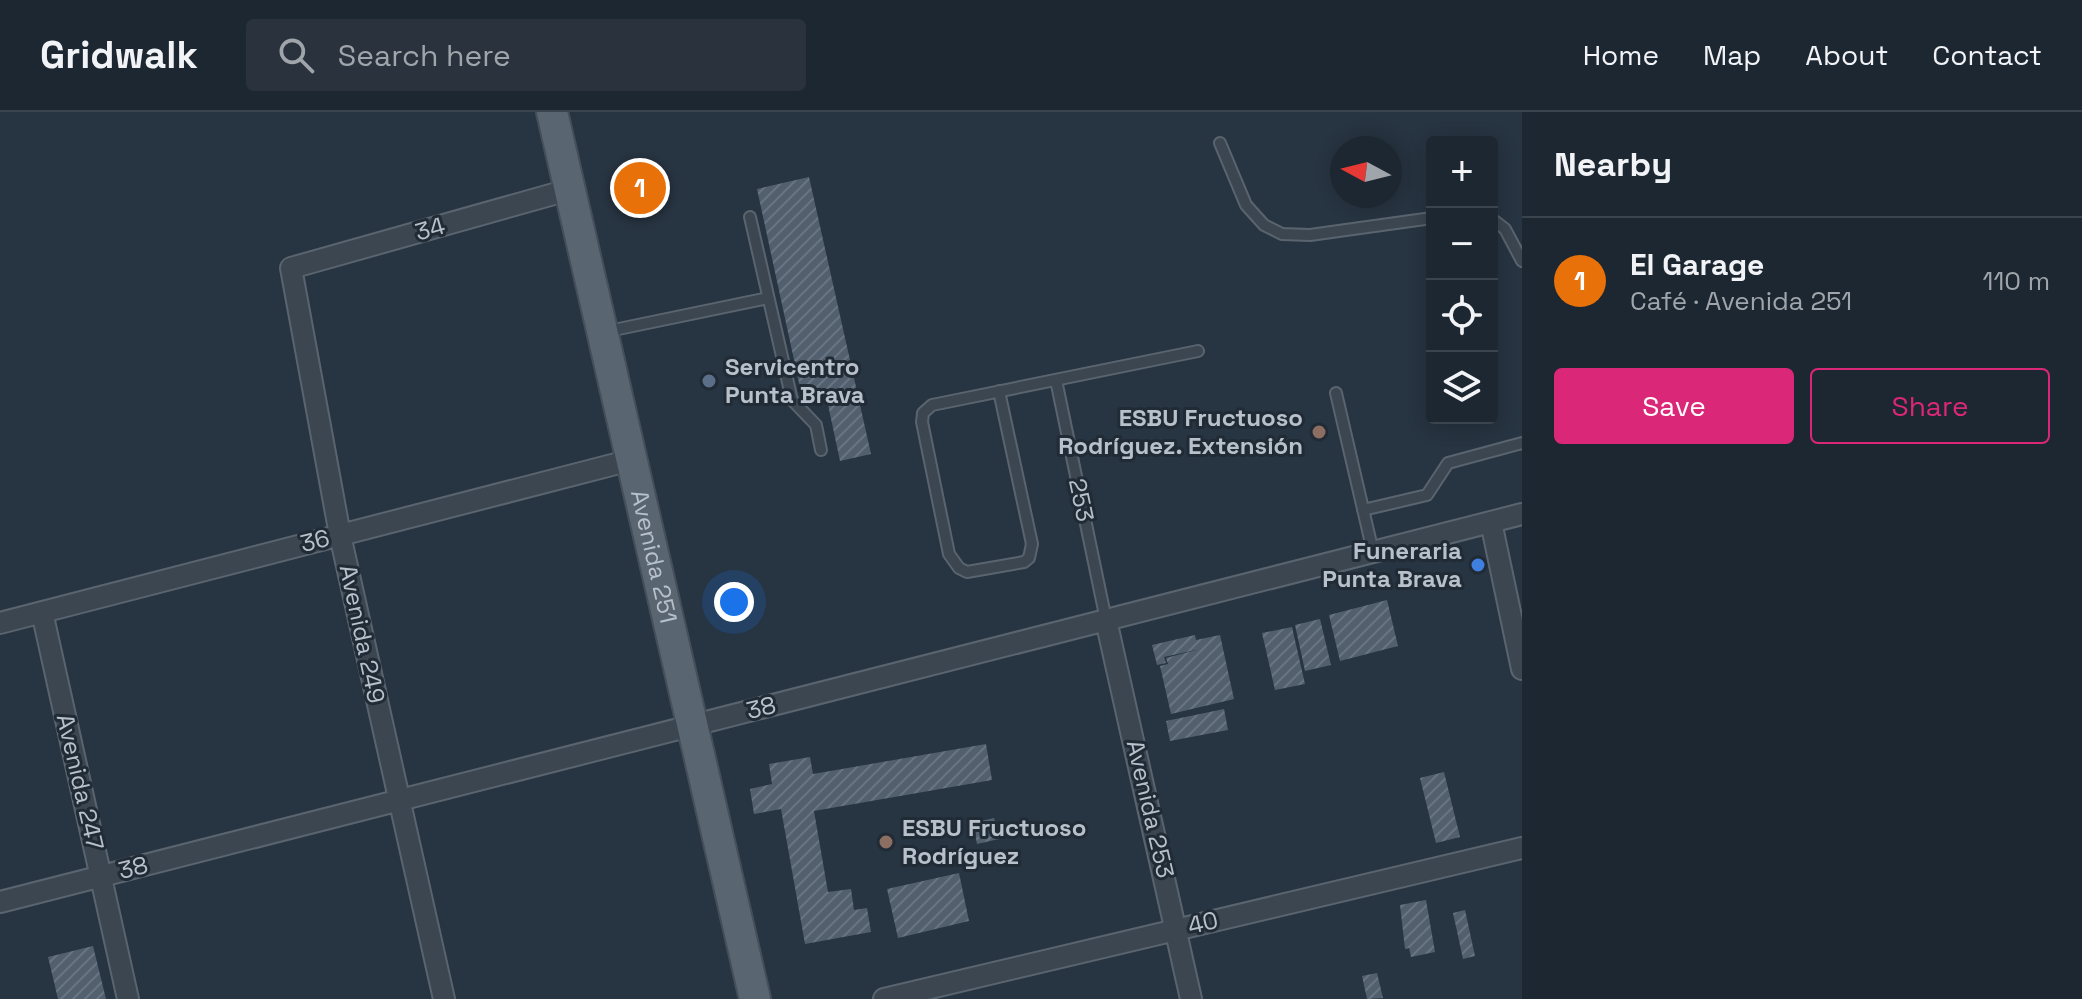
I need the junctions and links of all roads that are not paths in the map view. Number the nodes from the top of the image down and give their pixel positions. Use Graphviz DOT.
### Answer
graph roads {
  1 [pos="552,112"];
  2 [pos="1220,143"];
  3 [pos="568,190"];
  4 [pos="750,217"];
  5 [pos="1426,219"];
  6 [pos="1498,224"];
  7 [pos="1522,261"];
  8 [pos="291,268"];
  9 [pos="768,298"];
  10 [pos="602,333"];
  11 [pos="1198,351"];
  12 [pos="1056,380"];
  13 [pos="999,391"];
  14 [pos="1336,393"];
  15 [pos="1522,443"];
  16 [pos="821,450"];
  17 [pos="631,460"];
  18 [pos="1363,510"];
  19 [pos="1522,514"];
  20 [pos="1491,522"];
  21 [pos="340,535"];
  22 [pos="1373,552"];
  23 [pos="42,612"];
  24 [pos="1106,620"];
  25 [pos="0,623"];
  26 [pos="1522,669"];
  27 [pos="692,726"];
  28 [pos="399,801"];
  29 [pos="1522,848"];
  30 [pos="101,877"];
  31 [pos="0,902"];
  32 [pos="1177,930"];
  33 [pos="128,999"];
  34 [pos="444,999"];
  35 [pos="755,999"];
  36 [pos="884,999"];
  37 [pos="1191,999"];
  1 -- 3 [label="main road, Avenida 251"];
  2 -- 5 [label="lane"];
  3 -- 8 [label="street, 34"];
  3 -- 10 [label="main road, Avenida 251"];
  4 -- 9 [label="lane"];
  6 -- 7 [label="lane"];
  8 -- 21 [label="street, Avenida 249"];
  9 -- 10 [label="lane"];
  9 -- 16 [label="lane"];
  10 -- 17 [label="main road, Avenida 251"];
  11 -- 12 [label="lane"];
  12 -- 13 [label="lane"];
  12 -- 24 [label="lane, 253"];
  13 -- 13 [label="lane"];
  14 -- 18 [label="lane"];
  15 -- 18 [label="lane"];
  17 -- 21 [label="street, 36"];
  17 -- 27 [label="main road, Avenida 251"];
  18 -- 22 [label="lane"];
  19 -- 20 [label="street, 38"];
  20 -- 22 [label="street, 38"];
  20 -- 26 [label="street"];
  21 -- 23 [label="street, 36"];
  21 -- 28 [label="street, Avenida 249"];
  22 -- 24 [label="street, 38"];
  23 -- 25 [label="street, 36"];
  23 -- 30 [label="street, Avenida 247"];
  24 -- 27 [label="street, 38"];
  24 -- 32 [label="street, Avenida 253"];
  27 -- 28 [label="street, 38"];
  27 -- 35 [label="main road, Avenida 251"];
  28 -- 30 [label="street, 38"];
  28 -- 34 [label="street, Avenida 249"];
  29 -- 32 [label="street, 40"];
  30 -- 31 [label="street, 38"];
  30 -- 33 [label="street, Avenida 247"];
  32 -- 36 [label="street, 40"];
  32 -- 37 [label="street, Avenida 253"];
}
